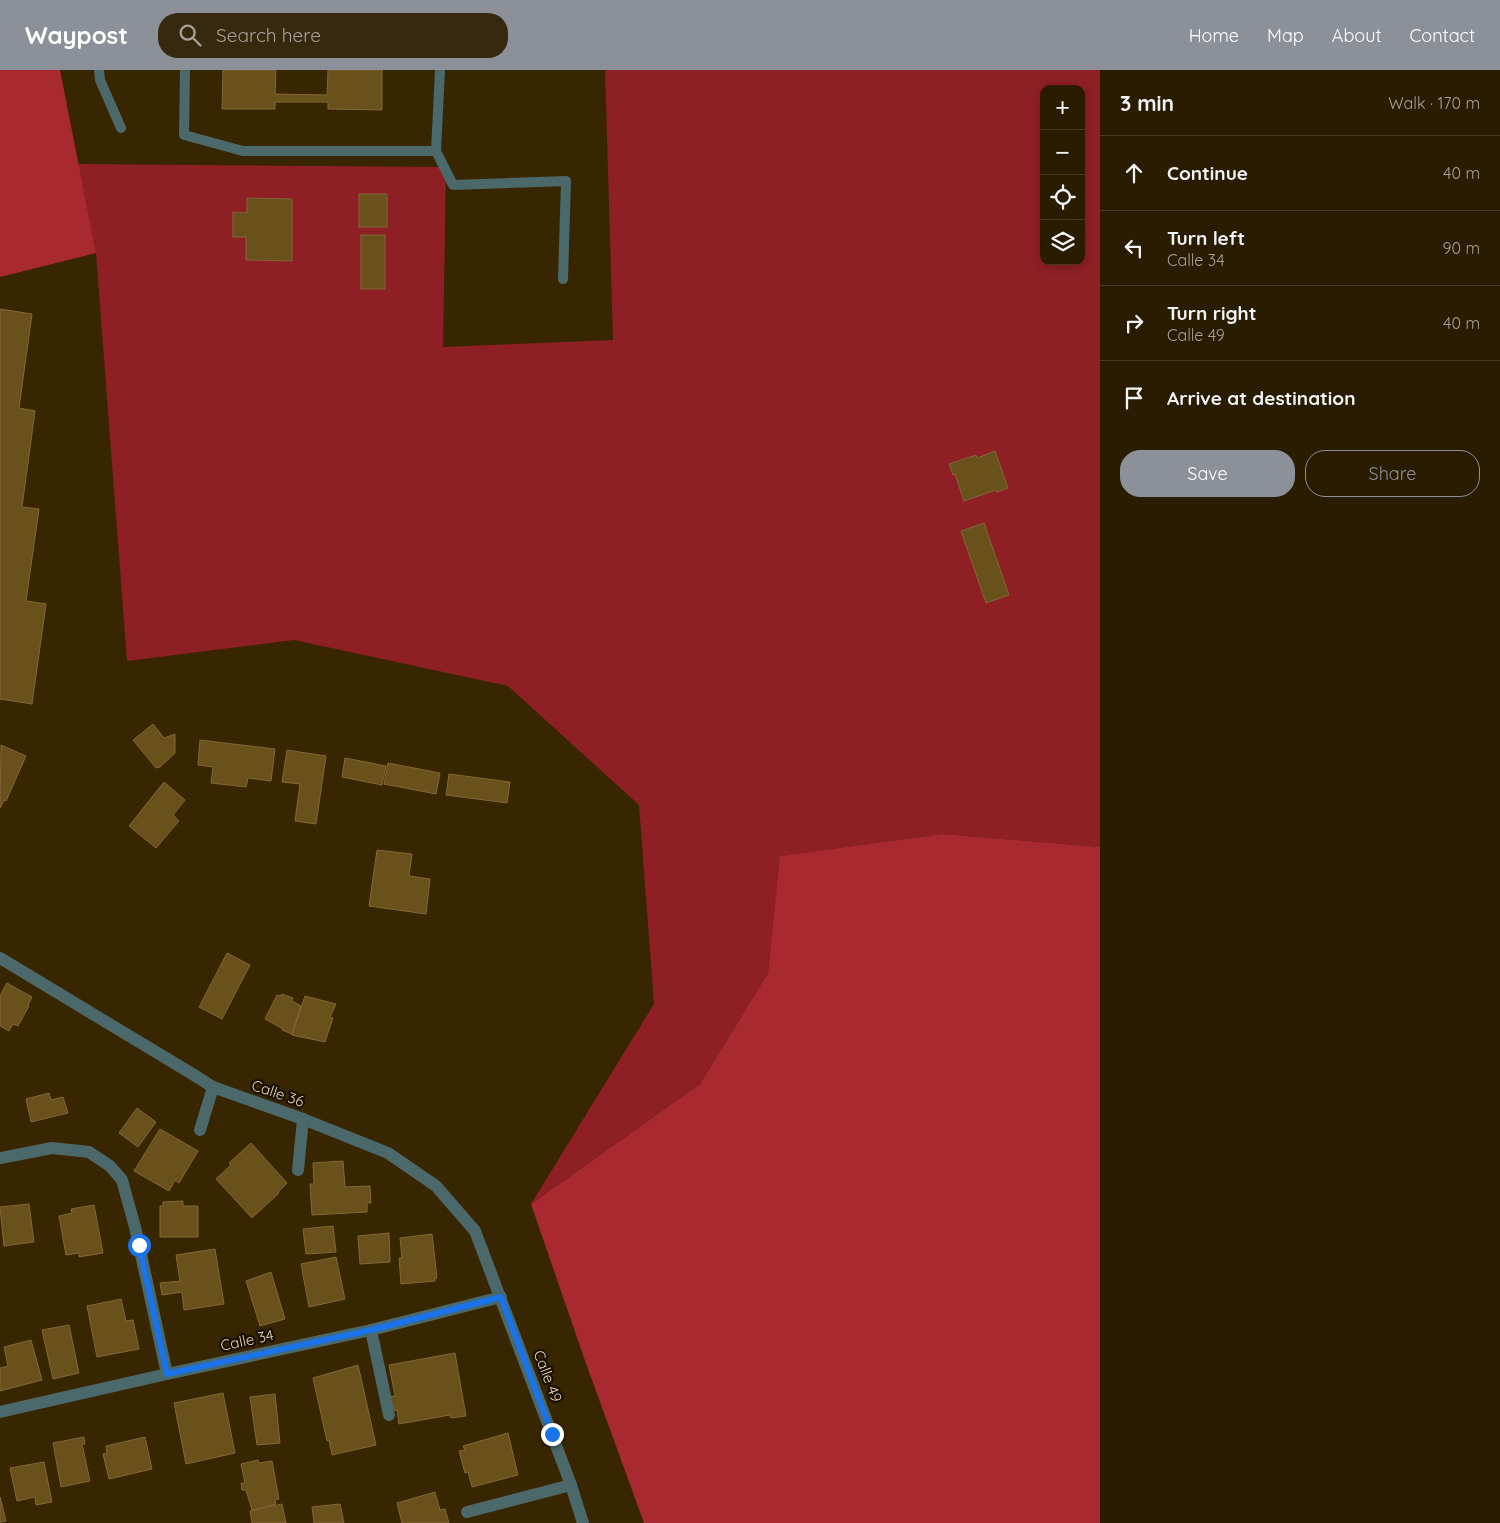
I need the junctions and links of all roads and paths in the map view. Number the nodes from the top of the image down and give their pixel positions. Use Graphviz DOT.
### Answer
graph roads {
  1 [pos="99,70"];
  2 [pos="185,70"];
  3 [pos="440,70"];
  4 [pos="121,128"];
  5 [pos="436,151"];
  6 [pos="563,279"];
  7 [pos="0,958"];
  8 [pos="213,1088"];
  9 [pos="303,1119"];
  10 [pos="200,1130"];
  11 [pos="0,1158"];
  12 [pos="298,1170"];
  13 [pos="501,1297"];
  14 [pos="371,1330"];
  15 [pos="167,1374"];
  16 [pos="0,1412"];
  17 [pos="389,1415"];
  18 [pos="571,1485"];
  19 [pos="467,1512"];
  20 [pos="583,1523"];
  1 -- 4 [label="lane"];
  2 -- 5 [label="lane"];
  3 -- 5 [label="lane"];
  5 -- 6 [label="lane"];
  7 -- 8 [label="street, Calle 36"];
  8 -- 9 [label="street, Calle 36"];
  8 -- 10 [label="street"];
  9 -- 12 [label="street"];
  9 -- 13 [label="street, Calle 36"];
  11 -- 15 [label="street"];
  13 -- 14 [label="street, Calle 34"];
  13 -- 18 [label="street, Calle 49"];
  14 -- 15 [label="street, Calle 34"];
  14 -- 17 [label="street"];
  15 -- 16 [label="street, Calle 34"];
  18 -- 19 [label="street"];
  18 -- 20 [label="street, Calle 49"];
}
